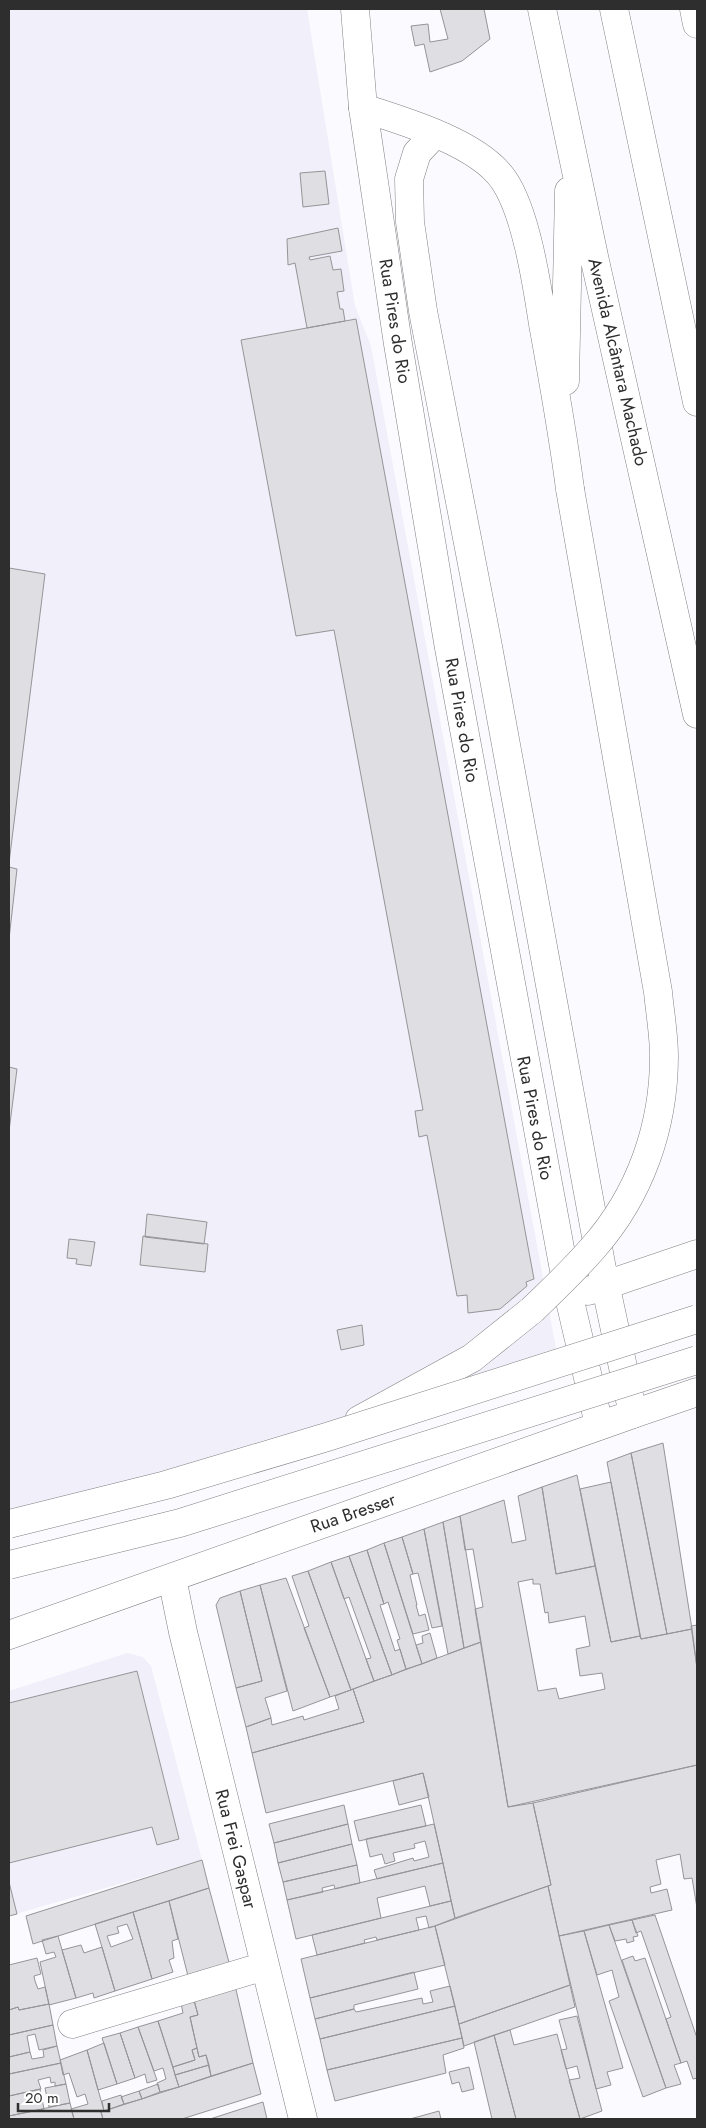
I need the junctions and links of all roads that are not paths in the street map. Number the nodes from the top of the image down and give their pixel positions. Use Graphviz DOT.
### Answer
graph roads {
  1 [pos="355,9"];
  2 [pos="542,9"];
  3 [pos="614,9"];
  4 [pos="694,9"];
  5 [pos="697,24"];
  6 [pos="363,108"];
  7 [pos="434,134"];
  8 [pos="570,142"];
  9 [pos="697,402"];
  10 [pos="564,442"];
  11 [pos="487,641"];
  12 [pos="449,648"];
  13 [pos="697,714"];
  14 [pos="522,832"];
  15 [pos="483,836"];
  16 [pos="562,1054"];
  17 [pos="524,1062"];
  18 [pos="697,1254"];
  19 [pos="605,1286"];
  20 [pos="569,1296"];
  21 [pos="697,1319"];
  22 [pos="697,1360"];
  23 [pos="697,1392"];
  24 [pos="633,1414"];
  25 [pos="600,1426"];
  26 [pos="327,1437"];
  27 [pos="9,1524"];
  28 [pos="9,1566"];
  29 [pos="172,1578"];
  30 [pos="9,1635"];
  31 [pos="265,1966"];
  32 [pos="72,2024"];
  33 [pos="303,2119"];
  1 -- 6 [label="main road, Rua Pires do Rio"];
  2 -- 8 [label="main road, Avenida Alcântara Machado"];
  3 -- 9 [label="main road"];
  4 -- 5 [label="main road"];
  6 -- 7 [label="main road"];
  6 -- 12 [label="main road, Rua Pires do Rio"];
  7 -- 10 [label="main road"];
  7 -- 11 [label="main road, Rua Pires do Rio"];
  8 -- 10 [label="main road"];
  8 -- 13 [label="main road, Avenida Alcântara Machado"];
  10 -- 26 [label="main road, bridge"];
  11 -- 12 [label="main road"];
  11 -- 14 [label="main road, Rua Pires do Rio"];
  12 -- 15 [label="main road, Rua Pires do Rio"];
  14 -- 15 [label="main road"];
  14 -- 16 [label="main road, Rua Pires do Rio"];
  15 -- 17 [label="main road, Rua Pires do Rio"];
  16 -- 17 [label="main road"];
  16 -- 19 [label="main road, Rua Pires do Rio"];
  17 -- 20 [label="main road, Rua Pires do Rio"];
  18 -- 19 [label="main road"];
  19 -- 20 [label="main road"];
  19 -- 24 [label="main road, Rua Pires do Rio"];
  20 -- 25 [label="main road, Rua Pires do Rio"];
  21 -- 26 [label="main road, bridge"];
  22 -- 28 [label="main road, bridge"];
  23 -- 24 [label="main road, Rua Bresser"];
  24 -- 25 [label="main road, Rua Bresser"];
  25 -- 29 [label="main road, Rua Bresser"];
  26 -- 27 [label="main road, bridge"];
  29 -- 30 [label="main road, Rua Bresser"];
  29 -- 31 [label="main road, Rua Frei Gaspar"];
  31 -- 32 [label="main road"];
  31 -- 33 [label="main road, Rua Frei Gaspar"];
}
